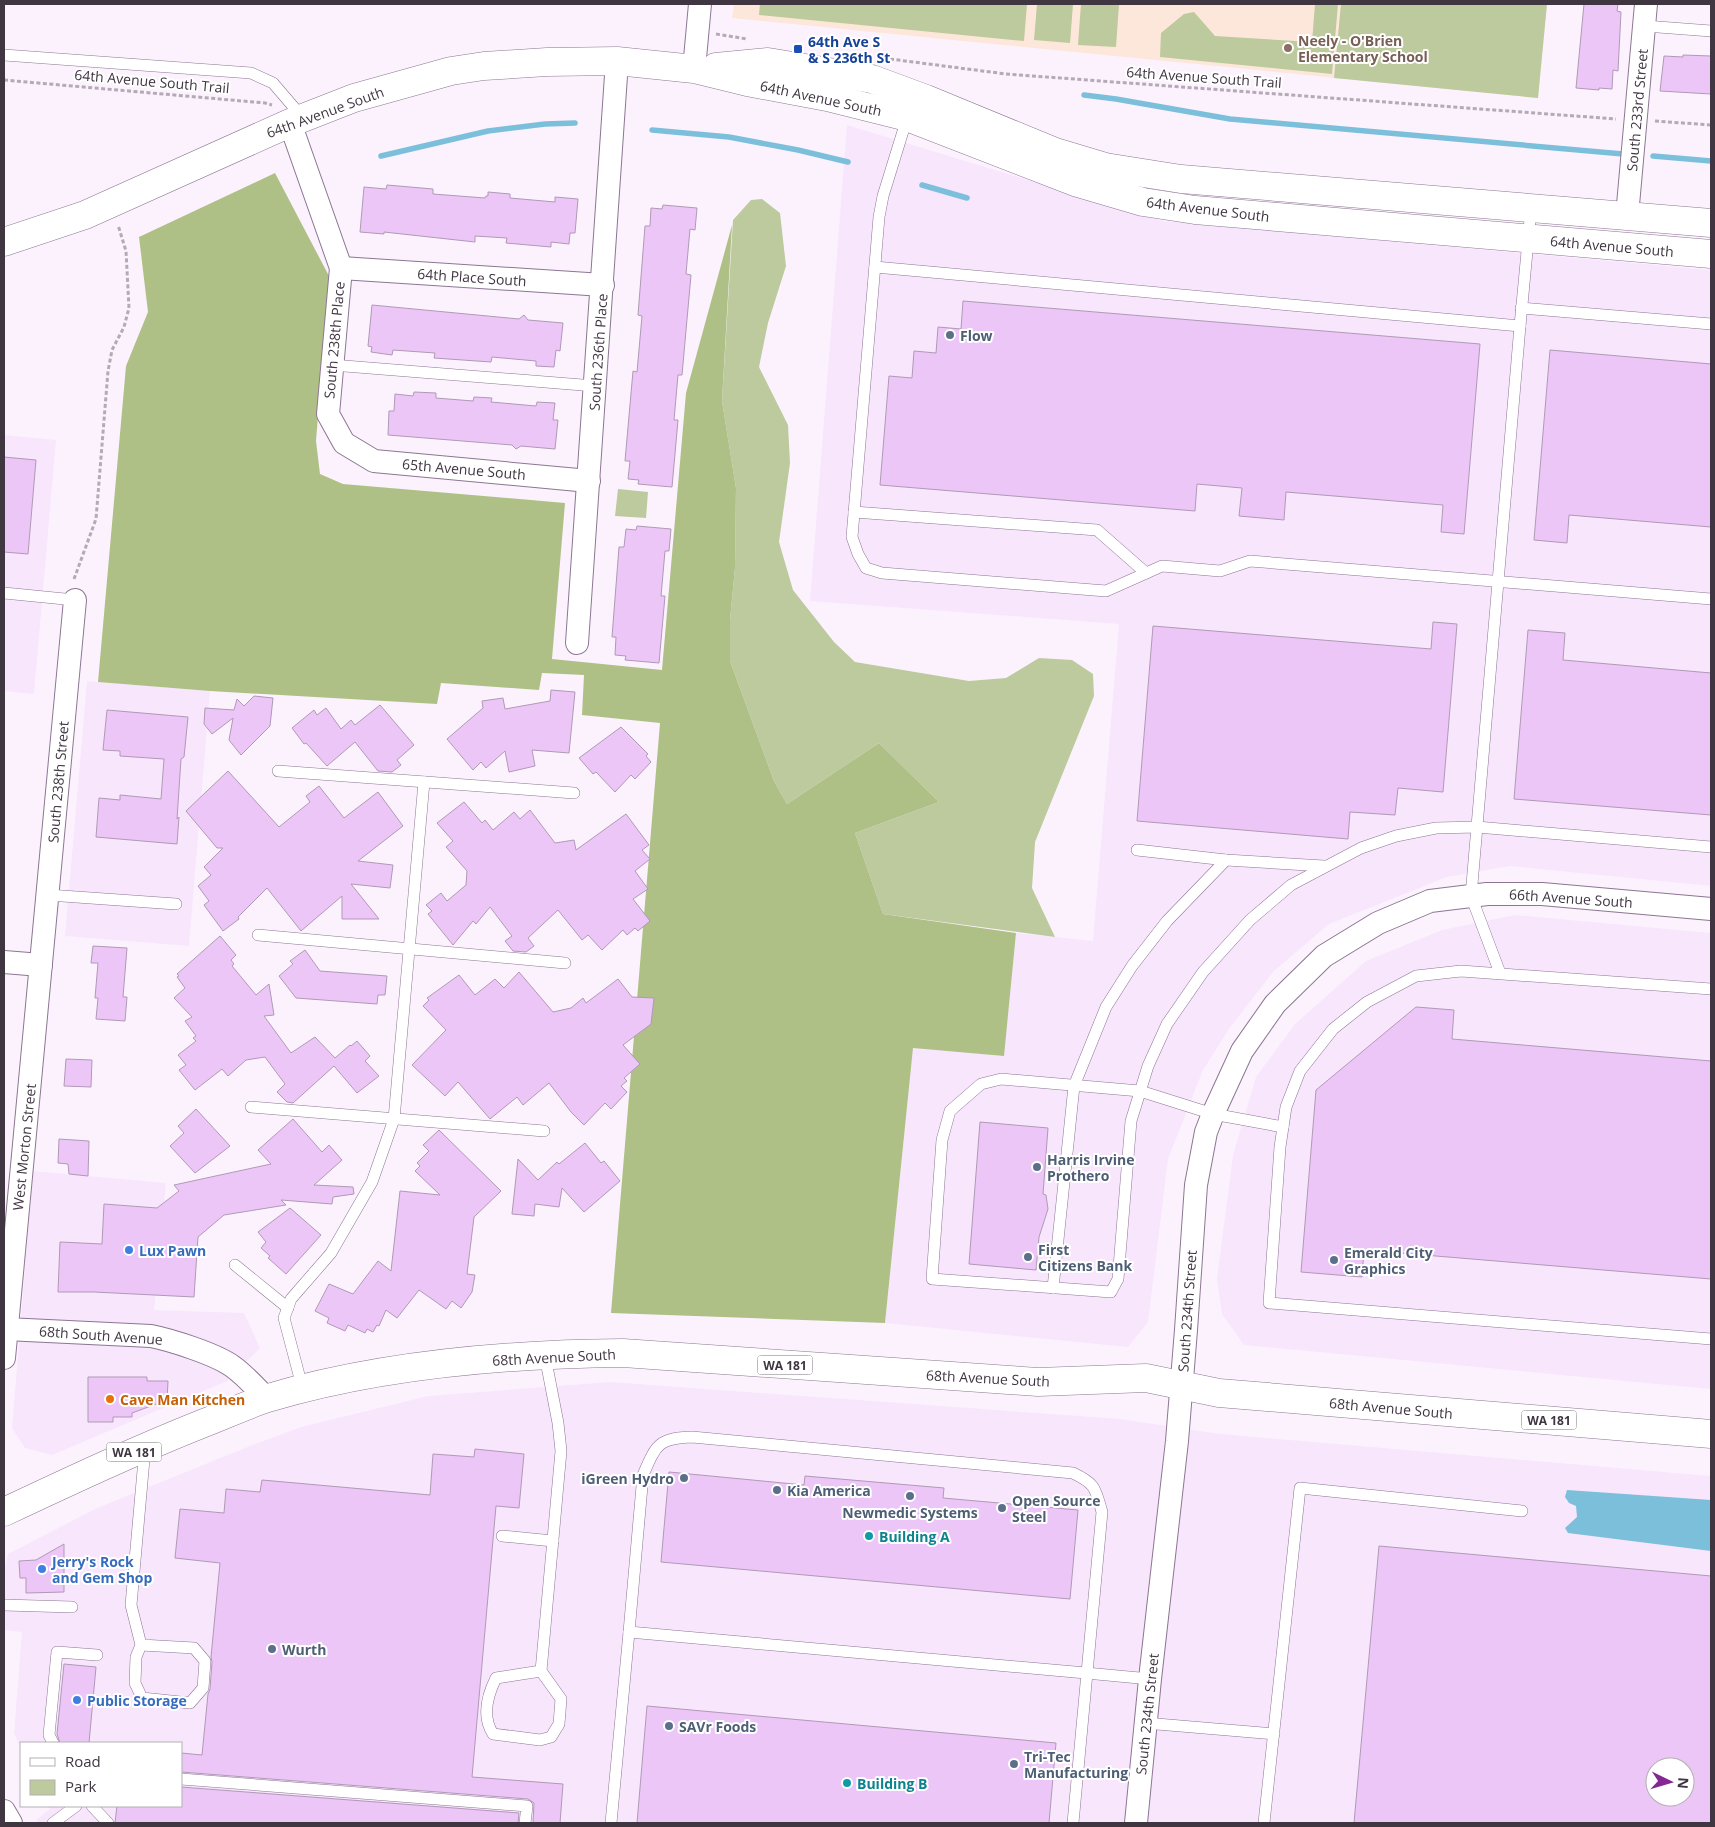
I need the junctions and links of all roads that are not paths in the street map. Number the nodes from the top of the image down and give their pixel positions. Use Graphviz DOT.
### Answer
graph roads {
  1 [pos="700,4"];
  2 [pos="1646,4"];
  3 [pos="1645,26"];
  4 [pos="1711,31"];
  5 [pos="4,55"];
  6 [pos="617,61"];
  7 [pos="694,69"];
  8 [pos="911,106"];
  9 [pos="296,120"];
  10 [pos="1531,208"];
  11 [pos="1627,216"];
  12 [pos="1711,223"];
  13 [pos="1528,239"];
  14 [pos="4,242"];
  15 [pos="1711,254"];
  16 [pos="875,267"];
  17 [pos="341,268"];
  18 [pos="603,285"];
  19 [pos="1521,308"];
  20 [pos="1711,324"];
  21 [pos="1520,326"];
  22 [pos="332,364"];
  23 [pos="595,386"];
  24 [pos="344,443"];
  25 [pos="589,481"];
  26 [pos="854,512"];
  27 [pos="1146,573"];
  28 [pos="1498,581"];
  29 [pos="4,593"];
  30 [pos="71,599"];
  31 [pos="1711,599"];
  32 [pos="577,643"];
  33 [pos="278,771"];
  34 [pos="424,782"];
  35 [pos="574,793"];
  36 [pos="1477,827"];
  37 [pos="1711,846"];
  38 [pos="1137,850"];
  39 [pos="1226,860"];
  40 [pos="1326,866"];
  41 [pos="48,895"];
  42 [pos="1471,896"];
  43 [pos="1430,901"];
  44 [pos="176,904"];
  45 [pos="1711,909"];
  46 [pos="258,935"];
  47 [pos="409,949"];
  48 [pos="4,962"];
  49 [pos="565,963"];
  50 [pos="42,964"];
  51 [pos="1500,974"];
  52 [pos="1711,989"];
  53 [pos="1074,1086"];
  54 [pos="1140,1091"];
  55 [pos="251,1107"];
  56 [pos="1212,1114"];
  57 [pos="394,1119"];
  58 [pos="1283,1127"];
  59 [pos="544,1131"];
  60 [pos="235,1266"];
  61 [pos="1053,1288"];
  62 [pos="288,1308"];
  63 [pos="6,1320"];
  64 [pos="1711,1339"];
  65 [pos="545,1356"];
  66 [pos="4,1358"];
  67 [pos="1182,1385"];
  68 [pos="303,1390"];
  69 [pos="267,1398"];
  70 [pos="1711,1434"];
  71 [pos="145,1446"];
  72 [pos="4,1512"];
  73 [pos="1522,1512"];
  74 [pos="502,1536"];
  75 [pos="553,1541"];
  76 [pos="4,1606"];
  77 [pos="72,1607"];
  78 [pos="629,1632"];
  79 [pos="141,1645"];
  80 [pos="97,1656"];
  81 [pos="541,1671"];
  82 [pos="1086,1673"];
  83 [pos="1150,1679"];
  84 [pos="1145,1723"];
  85 [pos="1274,1734"];
  86 [pos="52,1742"];
  87 [pos="182,1779"];
  88 [pos="75,1807"];
  89 [pos="93,1807"];
  90 [pos="4,1811"];
  91 [pos="11,1823"];
  92 [pos="53,1823"];
  93 [pos="108,1823"];
  94 [pos="526,1823"];
  95 [pos="611,1823"];
  96 [pos="1073,1823"];
  97 [pos="1136,1823"];
  98 [pos="1264,1823"];
  1 -- 7 [label="street"];
  2 -- 3 [label="street, South 233rd Street"];
  3 -- 4 [label="lane"];
  3 -- 11 [label="street, South 233rd Street"];
  5 -- 9 [label="lane"];
  6 -- 7 [label="street, 64th Avenue South"];
  6 -- 9 [label="street, 64th Avenue South"];
  6 -- 18 [label="street, South 236th Place"];
  7 -- 8 [label="street, 64th Avenue South"];
  8 -- 10 [label="street, 64th Avenue South"];
  8 -- 13 [label="street, 64th Avenue South"];
  8 -- 16 [label="lane"];
  9 -- 14 [label="street, 64th Avenue South"];
  9 -- 17 [label="street, South 238th Place"];
  10 -- 11 [label="street, 64th Avenue South"];
  10 -- 13 [label="lane"];
  11 -- 12 [label="street, 64th Avenue South"];
  13 -- 15 [label="street, 64th Avenue South"];
  13 -- 19 [label="lane"];
  16 -- 21 [label="lane"];
  16 -- 26 [label="lane"];
  17 -- 18 [label="street, 64th Place South"];
  17 -- 22 [label="street, South 238th Place"];
  18 -- 23 [label="street, South 236th Place"];
  19 -- 20 [label="lane"];
  19 -- 21 [label="lane"];
  21 -- 28 [label="lane"];
  22 -- 23 [label="lane"];
  22 -- 24 [label="street, South 238th Place"];
  23 -- 25 [label="street, South 236th Place"];
  24 -- 25 [label="street, 65th Avenue South"];
  25 -- 32 [label="street, South 236th Place"];
  26 -- 27 [label="lane"];
  26 -- 27 [label="lane"];
  27 -- 28 [label="lane"];
  28 -- 31 [label="lane"];
  28 -- 36 [label="lane"];
  29 -- 30 [label="lane"];
  30 -- 41 [label="street, South 238th Street"];
  33 -- 34 [label="lane"];
  34 -- 35 [label="lane"];
  34 -- 47 [label="lane"];
  36 -- 37 [label="lane"];
  36 -- 40 [label="lane"];
  36 -- 42 [label="lane"];
  38 -- 39 [label="lane"];
  39 -- 40 [label="lane"];
  39 -- 53 [label="lane"];
  40 -- 54 [label="lane"];
  41 -- 44 [label="lane"];
  41 -- 50 [label="street, South 238th Street"];
  42 -- 43 [label="street, 66th Avenue South"];
  42 -- 45 [label="street, 66th Avenue South"];
  42 -- 51 [label="lane"];
  43 -- 56 [label="street, South 234th Street"];
  46 -- 47 [label="lane"];
  47 -- 49 [label="lane"];
  47 -- 57 [label="lane"];
  48 -- 50 [label="street"];
  50 -- 63 [label="street, West Morton Street"];
  51 -- 52 [label="lane"];
  51 -- 58 [label="lane"];
  53 -- 54 [label="lane"];
  53 -- 61 [label="lane"];
  53 -- 61 [label="lane"];
  54 -- 56 [label="lane"];
  54 -- 61 [label="lane"];
  55 -- 57 [label="lane"];
  56 -- 58 [label="lane"];
  56 -- 67 [label="street, South 234th Street"];
  57 -- 59 [label="lane"];
  57 -- 62 [label="lane"];
  58 -- 64 [label="lane"];
  60 -- 62 [label="lane"];
  62 -- 68 [label="lane"];
  63 -- 66 [label="street"];
  63 -- 69 [label="street, 68th South Avenue"];
  65 -- 67 [label="street, 68th Avenue South / WA 181"];
  65 -- 68 [label="street, 68th Avenue South / WA 181"];
  65 -- 75 [label="lane"];
  67 -- 70 [label="street, 68th Avenue South / WA 181"];
  67 -- 83 [label="street, South 234th Street"];
  68 -- 69 [label="street, 68th Avenue South / WA 181"];
  69 -- 71 [label="street, WA 181"];
  71 -- 72 [label="street, WA 181"];
  71 -- 79 [label="lane"];
  73 -- 85 [label="lane"];
  74 -- 75 [label="lane"];
  75 -- 81 [label="lane"];
  76 -- 77 [label="lane"];
  78 -- 82 [label="lane"];
  78 -- 82 [label="lane"];
  78 -- 95 [label="lane"];
  79 -- 79 [label="lane"];
  80 -- 86 [label="lane"];
  81 -- 81 [label="lane"];
  82 -- 83 [label="lane"];
  82 -- 96 [label="lane"];
  83 -- 84 [label="street, South 234th Street"];
  84 -- 85 [label="lane"];
  84 -- 97 [label="street, South 234th Street"];
  85 -- 98 [label="lane"];
  87 -- 94 [label="lane"];
  88 -- 92 [label="lane"];
  89 -- 93 [label="lane"];
  90 -- 91 [label="street"];
}
